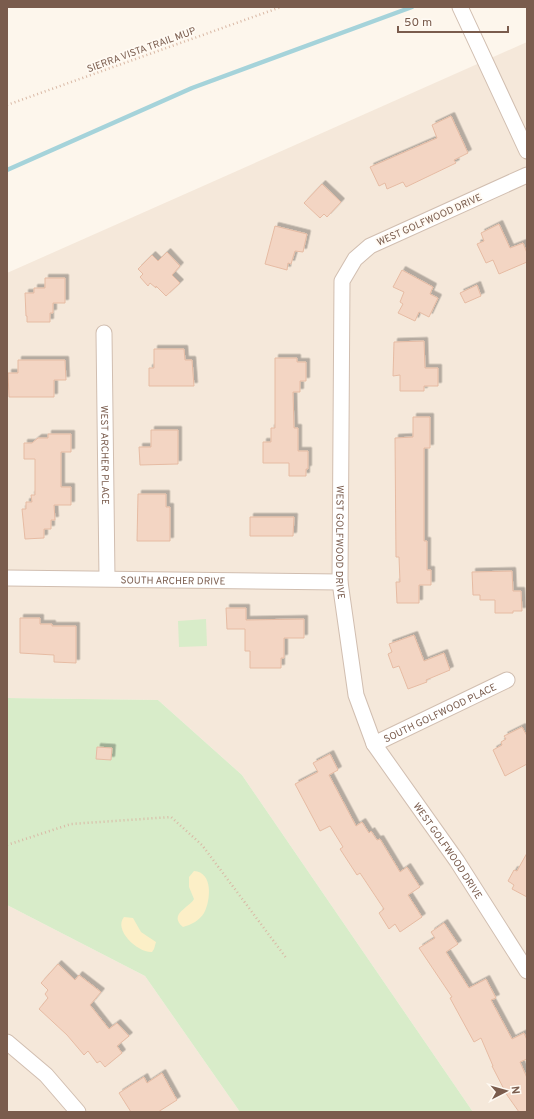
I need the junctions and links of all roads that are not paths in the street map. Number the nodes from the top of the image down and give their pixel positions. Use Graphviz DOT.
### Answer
graph roads {
  1 [pos="460,7"];
  2 [pos="527,151"];
  3 [pos="527,175"];
  4 [pos="104,333"];
  5 [pos="7,578"];
  6 [pos="107,578"];
  7 [pos="340,582"];
  8 [pos="507,680"];
  9 [pos="374,744"];
  10 [pos="525,962"];
  11 [pos="7,1042"];
  12 [pos="78,1112"];
  1 -- 2 [label="street"];
  3 -- 7 [label="street, WEST GOLFWOOD DRIVE"];
  4 -- 6 [label="street, WEST ARCHER PLACE"];
  5 -- 6 [label="street, SOUTH ARCHER DRIVE"];
  6 -- 7 [label="street, SOUTH ARCHER DRIVE"];
  7 -- 9 [label="street, WEST GOLFWOOD DRIVE"];
  8 -- 9 [label="street, SOUTH GOLFWOOD PLACE"];
  9 -- 10 [label="street, WEST GOLFWOOD DRIVE"];
  11 -- 12 [label="street"];
}
